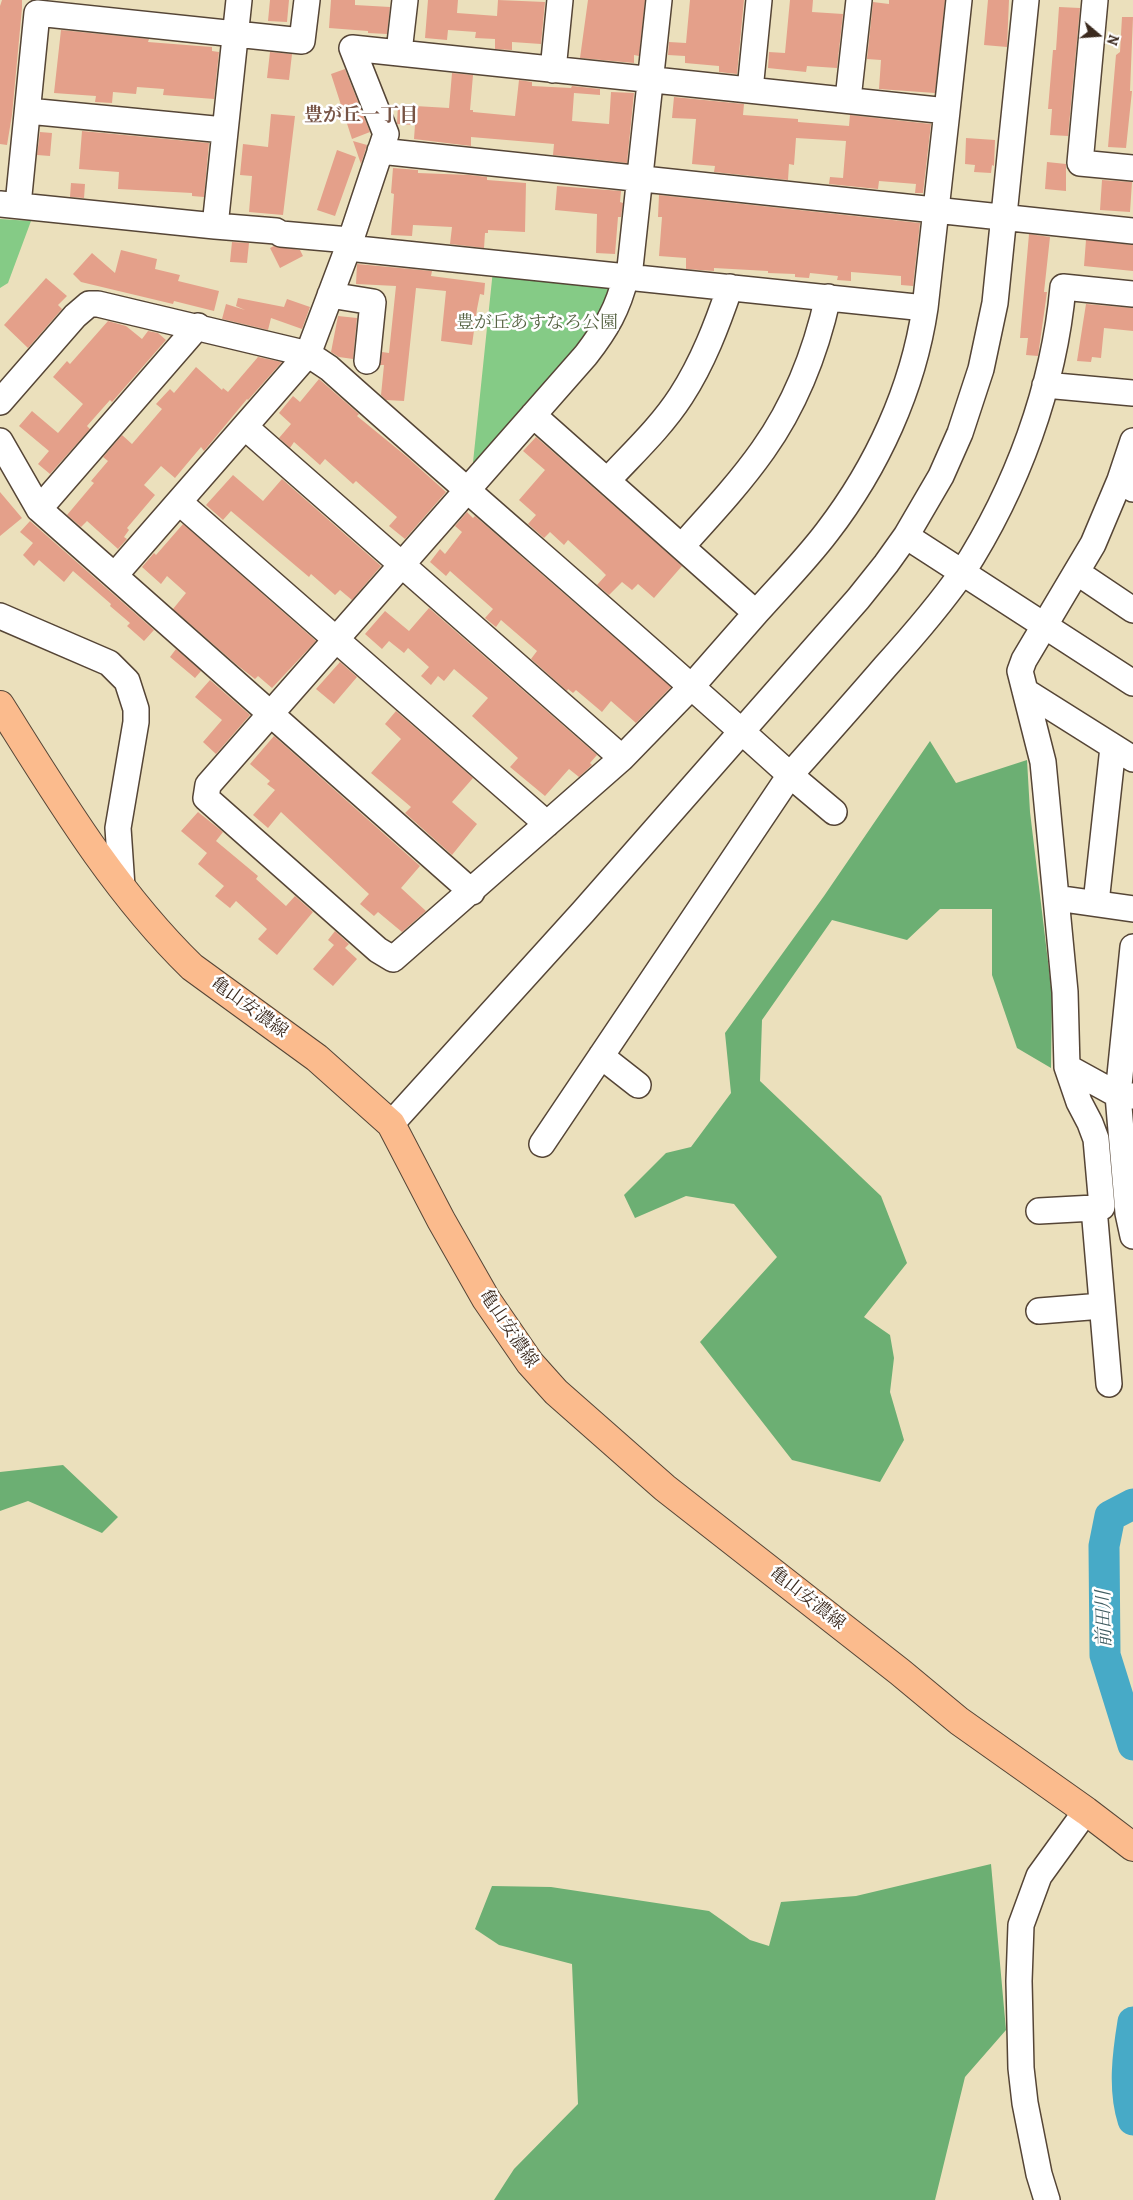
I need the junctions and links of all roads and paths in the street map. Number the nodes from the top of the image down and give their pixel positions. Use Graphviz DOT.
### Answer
graph roads {
  1 [pos="239,0"];
  2 [pos="307,0"];
  3 [pos="405,0"];
  4 [pos="560,0"];
  5 [pos="659,0"];
  6 [pos="759,0"];
  7 [pos="859,0"];
  8 [pos="959,0"];
  9 [pos="1026,0"];
  10 [pos="1095,0"];
  11 [pos="38,7"];
  12 [pos="235,35"];
  13 [pos="399,52"];
  14 [pos="552,70"];
  15 [pos="650,79"];
  16 [pos="750,90"];
  17 [pos="848,100"];
  18 [pos="28,111"];
  19 [pos="947,111"];
  20 [pos="224,130"];
  21 [pos="380,150"];
  22 [pos="1133,168"];
  23 [pos="639,178"];
  24 [pos="9,204"];
  25 [pos="935,210"];
  26 [pos="1003,217"];
  27 [pos="215,226"];
  28 [pos="1133,231"];
  29 [pos="349,244"];
  30 [pos="627,277"];
  31 [pos="730,287"];
  32 [pos="1133,294"];
  33 [pos="330,295"];
  34 [pos="828,297"];
  35 [pos="925,308"];
  36 [pos="198,326"];
  37 [pos="308,354"];
  38 [pos="367,362"];
  39 [pos="1045,385"];
  40 [pos="1133,393"];
  41 [pos="0,402"];
  42 [pos="533,415"];
  43 [pos="245,427"];
  44 [pos="0,441"];
  45 [pos="1133,441"];
  46 [pos="608,480"];
  47 [pos="1126,484"];
  48 [pos="466,491"];
  49 [pos="179,502"];
  50 [pos="39,509"];
  51 [pos="906,536"];
  52 [pos="682,546"];
  53 [pos="402,564"];
  54 [pos="961,573"];
  55 [pos="1078,573"];
  56 [pos="114,575"];
  57 [pos="1133,610"];
  58 [pos="756,613"];
  59 [pos="0,616"];
  60 [pos="1045,628"];
  61 [pos="336,640"];
  62 [pos="1133,683"];
  63 [pos="692,686"];
  64 [pos="1025,691"];
  65 [pos="0,705"];
  66 [pos="270,713"];
  67 [pos="742,731"];
  68 [pos="1123,753"];
  69 [pos="622,758"];
  70 [pos="790,774"];
  71 [pos="834,812"];
  72 [pos="547,824"];
  73 [pos="122,887"];
  74 [pos="472,892"];
  75 [pos="1056,898"];
  76 [pos="1096,903"];
  77 [pos="1133,908"];
  78 [pos="1133,947"];
  79 [pos="601,1056"];
  80 [pos="1067,1067"];
  81 [pos="638,1084"];
  82 [pos="1125,1095"];
  83 [pos="391,1124"];
  84 [pos="542,1144"];
  85 [pos="1094,1208"];
  86 [pos="1039,1211"];
  87 [pos="1133,1236"];
  88 [pos="1102,1306"];
  89 [pos="1039,1311"];
  90 [pos="1109,1384"];
  91 [pos="1086,1811"];
  92 [pos="1133,1848"];
  93 [pos="1047,2200"];
  1 -- 12 [label="street"];
  2 -- 12 [label="street"];
  3 -- 13 [label="street"];
  4 -- 14 [label="street"];
  5 -- 15 [label="street"];
  6 -- 16 [label="street"];
  7 -- 17 [label="street"];
  8 -- 19 [label="street"];
  9 -- 26 [label="street"];
  10 -- 22 [label="street"];
  11 -- 12 [label="street"];
  11 -- 18 [label="street"];
  12 -- 20 [label="street"];
  13 -- 14 [label="street"];
  13 -- 21 [label="street"];
  14 -- 15 [label="street"];
  15 -- 16 [label="street"];
  15 -- 23 [label="street"];
  16 -- 17 [label="street"];
  17 -- 19 [label="street"];
  18 -- 20 [label="street"];
  18 -- 24 [label="street"];
  19 -- 25 [label="street"];
  20 -- 27 [label="street"];
  21 -- 23 [label="street"];
  21 -- 29 [label="street"];
  23 -- 25 [label="street"];
  23 -- 30 [label="street"];
  24 -- 27 [label="street"];
  25 -- 26 [label="street"];
  25 -- 35 [label="street"];
  26 -- 28 [label="street"];
  26 -- 51 [label="street"];
  27 -- 29 [label="street"];
  29 -- 30 [label="street"];
  29 -- 33 [label="street"];
  30 -- 31 [label="street"];
  30 -- 42 [label="street"];
  31 -- 34 [label="street"];
  31 -- 46 [label="street"];
  32 -- 39 [label="street"];
  33 -- 37 [label="street"];
  33 -- 38 [label="street"];
  34 -- 35 [label="street"];
  34 -- 52 [label="street"];
  35 -- 58 [label="street"];
  36 -- 37 [label="street"];
  36 -- 41 [label="street"];
  36 -- 50 [label="street"];
  37 -- 43 [label="street"];
  37 -- 48 [label="street"];
  39 -- 40 [label="street"];
  39 -- 54 [label="street"];
  42 -- 46 [label="street"];
  42 -- 48 [label="street"];
  43 -- 49 [label="street"];
  43 -- 53 [label="street"];
  44 -- 50 [label="street"];
  45 -- 47 [label="street"];
  46 -- 52 [label="street"];
  47 -- 55 [label="street"];
  48 -- 53 [label="street"];
  48 -- 63 [label="street"];
  49 -- 56 [label="street"];
  49 -- 61 [label="street"];
  50 -- 56 [label="street"];
  51 -- 54 [label="street"];
  51 -- 67 [label="street"];
  52 -- 58 [label="street"];
  53 -- 61 [label="street"];
  53 -- 69 [label="street"];
  54 -- 60 [label="street"];
  54 -- 70 [label="street"];
  55 -- 57 [label="street"];
  55 -- 60 [label="street"];
  56 -- 66 [label="street"];
  58 -- 63 [label="street"];
  59 -- 73 [label="street"];
  60 -- 62 [label="street"];
  60 -- 64 [label="street"];
  61 -- 66 [label="street"];
  61 -- 72 [label="street"];
  63 -- 67 [label="street"];
  63 -- 69 [label="street"];
  64 -- 68 [label="street"];
  64 -- 75 [label="street"];
  65 -- 73 [label="main road, 亀山安濃線"];
  66 -- 74 [label="street"];
  66 -- 74 [label="street"];
  67 -- 70 [label="street"];
  67 -- 83 [label="street"];
  68 -- 76 [label="street"];
  69 -- 72 [label="street"];
  70 -- 71 [label="street"];
  70 -- 79 [label="street"];
  72 -- 74 [label="street"];
  73 -- 83 [label="main road, 亀山安濃線"];
  75 -- 76 [label="street"];
  75 -- 80 [label="street"];
  76 -- 77 [label="street"];
  78 -- 82 [label="street"];
  79 -- 81 [label="street"];
  79 -- 84 [label="street"];
  80 -- 82 [label="street"];
  80 -- 85 [label="street"];
  82 -- 87 [label="street"];
  83 -- 91 [label="main road, 亀山安濃線"];
  85 -- 86 [label="street"];
  85 -- 88 [label="street"];
  88 -- 89 [label="street"];
  88 -- 90 [label="street"];
  91 -- 92 [label="main road, 亀山安濃線"];
  91 -- 93 [label="street"];
}
